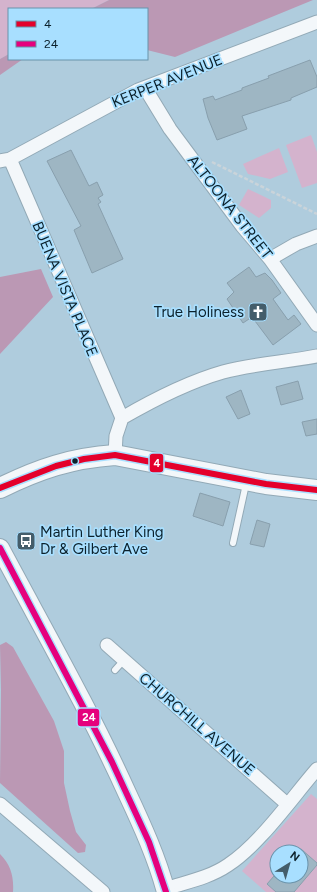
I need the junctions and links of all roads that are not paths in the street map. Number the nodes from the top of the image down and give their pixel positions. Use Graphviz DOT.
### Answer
graph roads {
  1 [pos="317,22"];
  2 [pos="145,88"];
  3 [pos="5,160"];
  4 [pos="317,236"];
  5 [pos="270,259"];
  6 [pos="317,325"];
  7 [pos="317,356"];
  8 [pos="122,418"];
  9 [pos="115,455"];
  10 [pos="247,480"];
  11 [pos="0,488"];
  12 [pos="317,490"];
  13 [pos="233,542"];
  14 [pos="0,548"];
  15 [pos="107,645"];
  16 [pos="124,660"];
  17 [pos="115,670"];
  18 [pos="317,769"];
  19 [pos="0,804"];
  20 [pos="287,804"];
  21 [pos="166,890"];
  22 [pos="103,892"];
  1 -- 2 [label="street, KERPER AVENUE"];
  2 -- 3 [label="street, KERPER AVENUE"];
  2 -- 5 [label="street, ALTOONA STREET"];
  3 -- 8 [label="street, BUENA VISTA PLACE"];
  4 -- 5 [label="street"];
  5 -- 6 [label="street, ALTOONA STREET"];
  7 -- 8 [label="street"];
  8 -- 9 [label="street"];
  9 -- 10 [label="main road"];
  9 -- 11 [label="main road"];
  10 -- 12 [label="main road"];
  10 -- 13 [label="lane"];
  14 -- 21 [label="main road"];
  15 -- 16 [label="street, CHURCHILL AVENUE"];
  16 -- 17 [label="lane"];
  16 -- 20 [label="street, CHURCHILL AVENUE"];
  18 -- 20 [label="street"];
  19 -- 22 [label="street"];
  20 -- 21 [label="street"];
}
